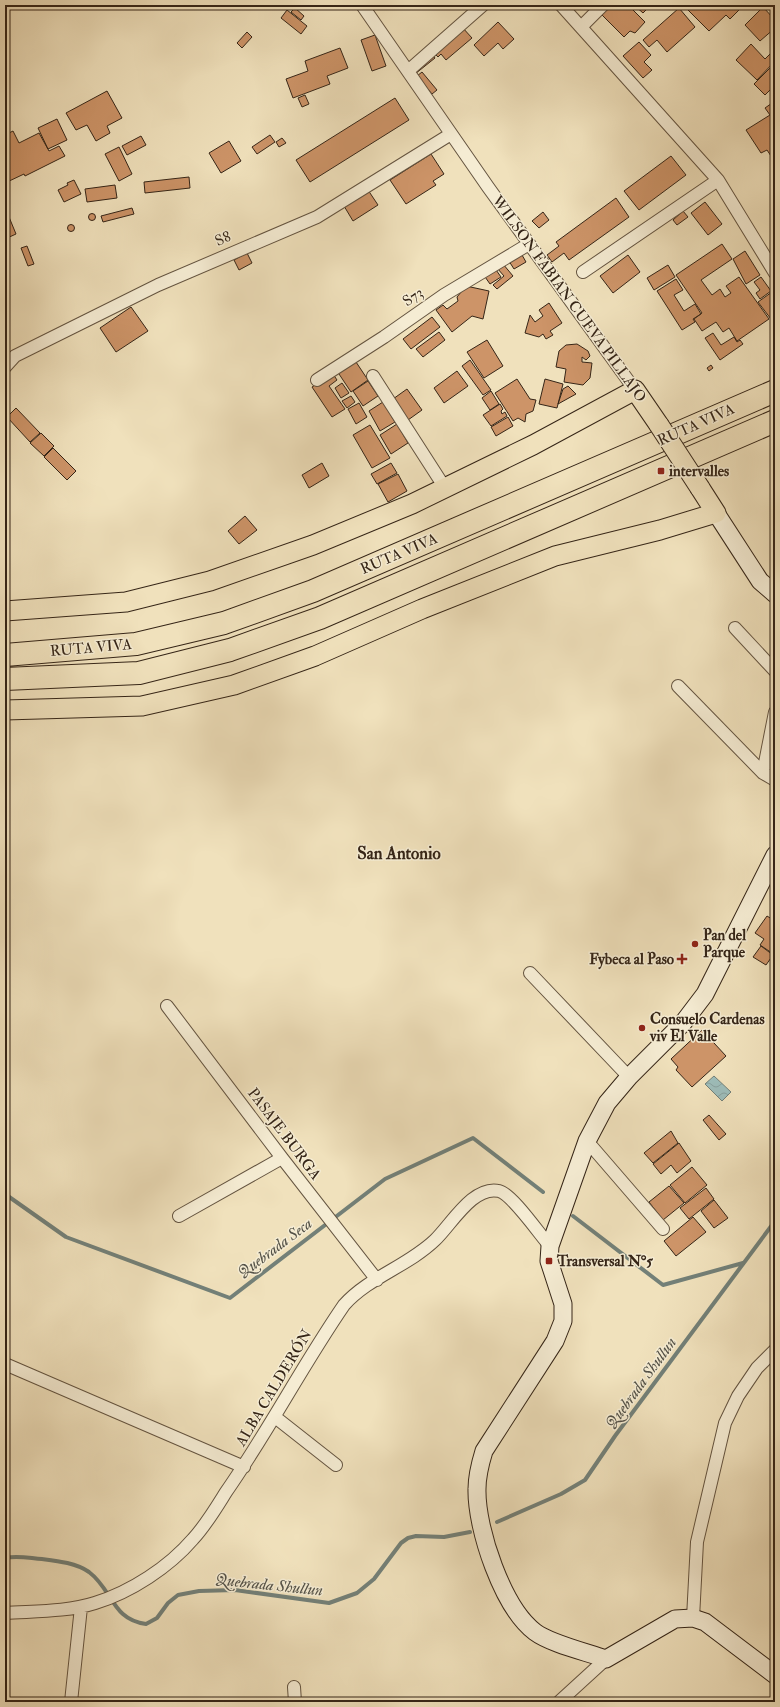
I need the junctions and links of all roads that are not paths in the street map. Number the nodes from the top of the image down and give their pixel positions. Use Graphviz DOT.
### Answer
graph roads {
  1 [pos="362,5"];
  2 [pos="483,5"];
  3 [pos="561,5"];
  4 [pos="603,5"];
  5 [pos="581,27"];
  6 [pos="408,71"];
  7 [pos="451,134"];
  8 [pos="718,180"];
  9 [pos="529,244"];
  10 [pos="583,272"];
  11 [pos="775,272"];
  12 [pos="5,367"];
  13 [pos="373,376"];
  14 [pos="317,380"];
  15 [pos="635,390"];
  16 [pos="775,391"];
  17 [pos="775,421"];
  18 [pos="445,488"];
  19 [pos="716,513"];
  20 [pos="775,594"];
  21 [pos="5,611"];
  22 [pos="735,628"];
  23 [pos="5,655"];
  24 [pos="775,671"];
  25 [pos="5,679"];
  26 [pos="678,686"];
  27 [pos="5,710"];
  28 [pos="775,712"];
  29 [pos="763,773"];
  30 [pos="775,780"];
  31 [pos="775,856"];
  32 [pos="530,973"];
  33 [pos="167,1006"];
  34 [pos="629,1077"];
  35 [pos="587,1141"];
  36 [pos="282,1158"];
  37 [pos="179,1216"];
  38 [pos="663,1229"];
  39 [pos="550,1246"];
  40 [pos="378,1280"];
  41 [pos="775,1350"];
  42 [pos="5,1364"];
  43 [pos="275,1417"];
  44 [pos="336,1465"];
  45 [pos="244,1467"];
  46 [pos="81,1607"];
  47 [pos="5,1613"];
  48 [pos="693,1618"];
  49 [pos="606,1659"];
  50 [pos="775,1675"];
  51 [pos="294,1686"];
  52 [pos="71,1702"];
  53 [pos="295,1702"];
  54 [pos="559,1702"];
  1 -- 6 [label="street, WILSON FABIAN CUEVA PILLAJO"];
  2 -- 6 [label="street"];
  3 -- 5 [label="street"];
  4 -- 5 [label="street"];
  5 -- 8 [label="street"];
  6 -- 7 [label="street, WILSON FABIAN CUEVA PILLAJO"];
  7 -- 9 [label="street, WILSON FABIAN CUEVA PILLAJO"];
  7 -- 12 [label="street, S8"];
  8 -- 10 [label="street"];
  8 -- 11 [label="street"];
  9 -- 14 [label="street, S73"];
  9 -- 15 [label="street, WILSON FABIAN CUEVA PILLAJO"];
  13 -- 18 [label="street"];
  15 -- 18 [label="main road"];
  15 -- 19 [label="main road, WILSON FABIAN CUEVA PILLAJO, bridge"];
  16 -- 23 [label="highway, RUTA VIVA"];
  17 -- 25 [label="highway, RUTA VIVA"];
  18 -- 21 [label="main road"];
  19 -- 20 [label="main road, WILSON FABIAN CUEVA PILLAJO"];
  19 -- 27 [label="main road"];
  22 -- 24 [label="street"];
  26 -- 29 [label="street"];
  28 -- 29 [label="street"];
  29 -- 30 [label="street"];
  31 -- 34 [label="main road"];
  32 -- 34 [label="street"];
  33 -- 36 [label="street, PASAJE BURGA"];
  34 -- 35 [label="main road"];
  35 -- 38 [label="street"];
  35 -- 39 [label="main road"];
  36 -- 37 [label="street"];
  36 -- 40 [label="street, PASAJE BURGA"];
  39 -- 40 [label="street, ALBA CALDERÓN"];
  39 -- 49 [label="main road"];
  40 -- 43 [label="street, ALBA CALDERÓN"];
  41 -- 48 [label="street"];
  42 -- 45 [label="street"];
  43 -- 44 [label="street"];
  43 -- 45 [label="street, ALBA CALDERÓN"];
  45 -- 46 [label="street, ALBA CALDERÓN"];
  46 -- 47 [label="street, ALBA CALDERÓN"];
  46 -- 52 [label="street"];
  48 -- 49 [label="main road"];
  48 -- 50 [label="main road"];
  49 -- 54 [label="street"];
  51 -- 53 [label="street"];
}
